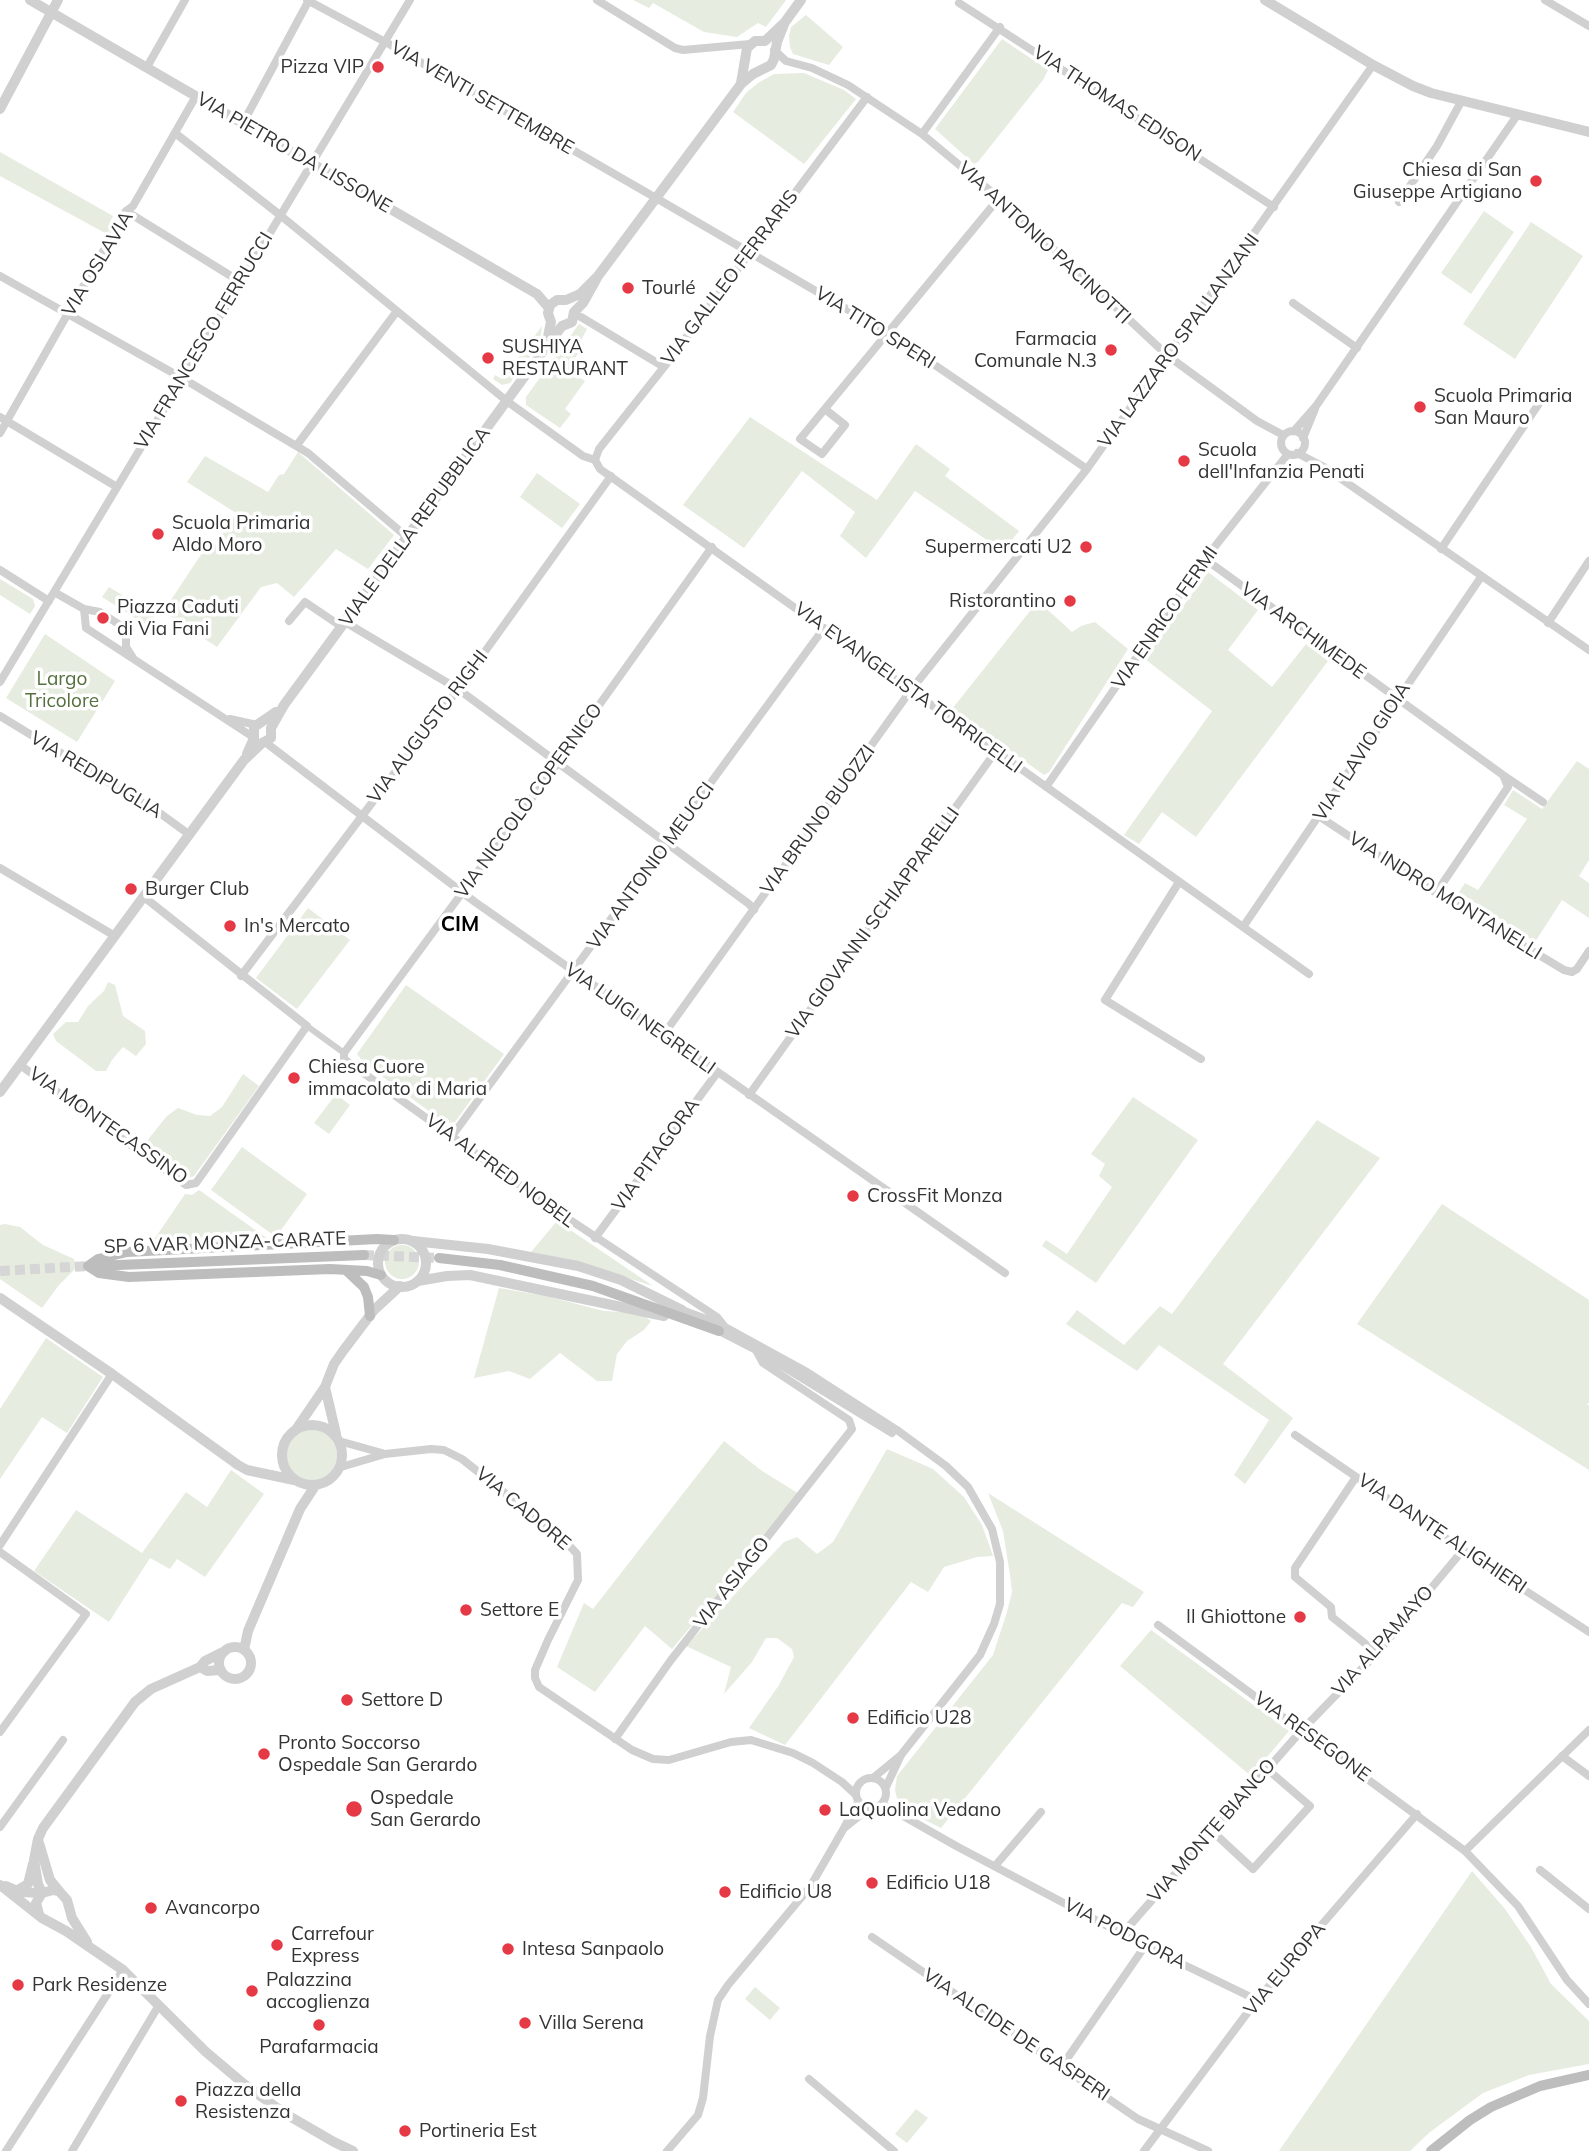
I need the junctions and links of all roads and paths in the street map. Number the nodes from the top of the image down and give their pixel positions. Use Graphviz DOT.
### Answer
graph roads {
  1 [pos="30,0"];
  2 [pos="58,0"];
  3 [pos="185,0"];
  4 [pos="308,0"];
  5 [pos="410,0"];
  6 [pos="597,0"];
  7 [pos="801,0"];
  8 [pos="1265,0"];
  9 [pos="1545,0"];
  10 [pos="959,3"];
  11 [pos="51,12"];
  12 [pos="785,22"];
  13 [pos="1589,26"];
  14 [pos="1000,27"];
  15 [pos="384,41"];
  16 [pos="765,41"];
  17 [pos="750,44"];
  18 [pos="731,47"];
  19 [pos="774,50"];
  20 [pos="746,59"];
  21 [pos="796,65"];
  22 [pos="1373,65"];
  23 [pos="147,67"];
  24 [pos="764,69"];
  25 [pos="741,84"];
  26 [pos="196,96"];
  27 [pos="867,97"];
  28 [pos="1462,100"];
  29 [pos="0,110"];
  30 [pos="1518,114"];
  31 [pos="243,123"];
  32 [pos="1589,132"];
  33 [pos="175,133"];
  34 [pos="922,134"];
  35 [pos="312,163"];
  36 [pos="656,198"];
  37 [pos="999,198"];
  38 [pos="1399,202"];
  39 [pos="1274,207"];
  40 [pos="126,211"];
  41 [pos="280,215"];
  42 [pos="749,253"];
  43 [pos="0,276"];
  44 [pos="598,276"];
  45 [pos="239,281"];
  46 [pos="557,303"];
  47 [pos="1293,303"];
  48 [pos="397,311"];
  49 [pos="574,313"];
  50 [pos="68,314"];
  51 [pos="551,322"];
  52 [pos="562,326"];
  53 [pos="888,333"];
  54 [pos="546,347"];
  55 [pos="1357,348"];
  56 [pos="1168,356"];
  57 [pos="664,367"];
  58 [pos="182,378"];
  59 [pos="508,402"];
  60 [pos="1540,402"];
  61 [pos="1317,405"];
  62 [pos="826,410"];
  63 [pos="4,419"];
  64 [pos="1294,431"];
  65 [pos="0,433"];
  66 [pos="1283,435"];
  67 [pos="1303,441"];
  68 [pos="296,445"];
  69 [pos="1292,454"];
  70 [pos="595,460"];
  71 [pos="1324,467"];
  72 [pos="1087,469"];
  73 [pos="611,476"];
  74 [pos="117,487"];
  75 [pos="407,537"];
  76 [pos="712,547"];
  77 [pos="1441,549"];
  78 [pos="1205,559"];
  79 [pos="1589,561"];
  80 [pos="0,570"];
  81 [pos="1481,577"];
  82 [pos="54,592"];
  83 [pos="49,601"];
  84 [pos="84,609"];
  85 [pos="975,609"];
  86 [pos="100,612"];
  87 [pos="289,621"];
  88 [pos="1548,623"];
  89 [pos="343,624"];
  90 [pos="86,628"];
  91 [pos="824,628"];
  92 [pos="126,629"];
  93 [pos="114,647"];
  94 [pos="1589,650"];
  95 [pos="133,658"];
  96 [pos="0,682"];
  97 [pos="458,689"];
  98 [pos="911,690"];
  99 [pos="1396,699"];
  100 [pos="0,716"];
  101 [pos="262,734"];
  102 [pos="996,751"];
  103 [pos="557,764"];
  104 [pos="1503,775"];
  105 [pos="1046,787"];
  106 [pos="1543,802"];
  107 [pos="362,815"];
  108 [pos="1320,817"];
  109 [pos="190,835"];
  110 [pos="666,844"];
  111 [pos="0,868"];
  112 [pos="1179,882"];
  113 [pos="463,893"];
  114 [pos="1436,893"];
  115 [pos="144,897"];
  116 [pos="754,910"];
  117 [pos="1243,927"];
  118 [pos="115,936"];
  119 [pos="1589,951"];
  120 [pos="574,972"];
  121 [pos="1309,974"];
  122 [pos="241,976"];
  123 [pos="307,1026"];
  124 [pos="664,1034"];
  125 [pos="344,1053"];
  126 [pos="1201,1059"];
  127 [pos="20,1065"];
  128 [pos="717,1073"];
  129 [pos="0,1092"];
  130 [pos="749,1095"];
  131 [pos="452,1136"];
  132 [pos="595,1238"];
  133 [pos="394,1240"];
  134 [pos="413,1241"];
  135 [pos="364,1255"];
  136 [pos="439,1258"];
  137 [pos="88,1266"];
  138 [pos="347,1270"];
  139 [pos="1005,1273"];
  140 [pos="383,1277"];
  141 [pos="418,1281"];
  142 [pos="400,1286"];
  143 [pos="622,1294"];
  144 [pos="0,1297"];
  145 [pos="681,1310"];
  146 [pos="372,1313"];
  147 [pos="722,1329"];
  148 [pos="756,1350"];
  149 [pos="112,1374"];
  150 [pos="804,1375"];
  151 [pos="325,1387"];
  152 [pos="297,1429"];
  153 [pos="852,1429"];
  154 [pos="1295,1435"];
  155 [pos="338,1439"];
  156 [pos="385,1454"];
  157 [pos="282,1462"];
  158 [pos="341,1467"];
  159 [pos="259,1473"];
  160 [pos="1356,1476"];
  161 [pos="297,1481"];
  162 [pos="315,1486"];
  163 [pos="300,1509"];
  164 [pos="0,1545"];
  165 [pos="1463,1550"];
  166 [pos="0,1552"];
  167 [pos="1158,1625"];
  168 [pos="248,1631"];
  169 [pos="1589,1632"];
  170 [pos="227,1650"];
  171 [pos="244,1650"];
  172 [pos="1377,1653"];
  173 [pos="200,1667"];
  174 [pos="221,1670"];
  175 [pos="1302,1730"];
  176 [pos="1589,1730"];
  177 [pos="0,1732"];
  178 [pos="615,1739"];
  179 [pos="63,1740"];
  180 [pos="901,1755"];
  181 [pos="1562,1756"];
  182 [pos="1267,1769"];
  183 [pos="1589,1776"];
  184 [pos="873,1778"];
  185 [pos="886,1787"];
  186 [pos="857,1798"];
  187 [pos="882,1804"];
  188 [pos="868,1809"];
  189 [pos="1041,1812"];
  190 [pos="1417,1814"];
  191 [pos="0,1827"];
  192 [pos="844,1828"];
  193 [pos="1212,1831"];
  194 [pos="38,1839"];
  195 [pos="1465,1851"];
  196 [pos="34,1860"];
  197 [pos="995,1866"];
  198 [pos="1540,1870"];
  199 [pos="0,1884"];
  200 [pos="16,1891"];
  201 [pos="59,1891"];
  202 [pos="42,1893"];
  203 [pos="68,1904"];
  204 [pos="1589,1909"];
  205 [pos="39,1914"];
  206 [pos="52,1922"];
  207 [pos="1123,1933"];
  208 [pos="872,1937"];
  209 [pos="89,1946"];
  210 [pos="1145,1946"];
  211 [pos="123,1970"];
  212 [pos="1257,2000"];
  213 [pos="1589,2004"];
  214 [pos="159,2006"];
  215 [pos="1062,2066"];
  216 [pos="1589,2075"];
  217 [pos="808,2079"];
  218 [pos="1161,2130"];
  219 [pos="331,2147"];
  220 [pos="6,2151"];
  221 [pos="72,2151"];
  222 [pos="352,2151"];
  223 [pos="667,2151"];
  224 [pos="894,2151"];
  225 [pos="1144,2151"];
  226 [pos="1208,2151"];
  227 [pos="1431,2151"];
  1 -- 11 [label="street, VIA PIETRO DA LISSONE"];
  2 -- 11 [label="street"];
  3 -- 23 [label="street"];
  4 -- 15 [label="street, VIA VENTI SETTEMBRE"];
  4 -- 31 [label="street"];
  5 -- 15 [label="street, VIA FRANCESCO FERRUCCI"];
  6 -- 18 [label="street"];
  7 -- 12 [label="street"];
  8 -- 22 [label="street"];
  9 -- 13 [label="street"];
  10 -- 14 [label="street, VIA THOMAS EDISON"];
  11 -- 23 [label="street, VIA PIETRO DA LISSONE"];
  11 -- 29 [label="street"];
  12 -- 16 [label="street"];
  12 -- 19 [label="street"];
  14 -- 34 [label="street"];
  14 -- 39 [label="street, VIA THOMAS EDISON"];
  15 -- 35 [label="street, VIA FRANCESCO FERRUCCI"];
  15 -- 36 [label="street, VIA VENTI SETTEMBRE"];
  16 -- 17 [label="street"];
  16 -- 19 [label="street"];
  17 -- 18 [label="street"];
  17 -- 20 [label="street, VIALE DELLA REPUBBLICA"];
  18 -- 20 [label="street"];
  19 -- 21 [label="street, VIA ANTONIO PACINOTTI"];
  19 -- 24 [label="street"];
  20 -- 24 [label="street"];
  20 -- 25 [label="street, VIALE DELLA REPUBBLICA"];
  21 -- 24 [label="street, VIA ANTONIO PACINOTTI"];
  21 -- 27 [label="street, VIA ANTONIO PACINOTTI"];
  22 -- 28 [label="street"];
  22 -- 39 [label="street, VIA LAZZARO SPALLANZANI"];
  23 -- 26 [label="street, VIA PIETRO DA LISSONE"];
  24 -- 25 [label="street, VIALE DELLA REPUBBLICA"];
  25 -- 36 [label="street, VIALE DELLA REPUBBLICA"];
  26 -- 31 [label="street, VIA PIETRO DA LISSONE"];
  26 -- 33 [label="street, VIA OSLAVIA"];
  27 -- 34 [label="street, VIA ANTONIO PACINOTTI"];
  27 -- 42 [label="street, VIA GALILEO FERRARIS"];
  28 -- 30 [label="street"];
  28 -- 38 [label="street"];
  30 -- 32 [label="street"];
  30 -- 55 [label="street"];
  31 -- 35 [label="street, VIA PIETRO DA LISSONE"];
  33 -- 40 [label="street, VIA OSLAVIA"];
  33 -- 41 [label="street, VIA EVANGELISTA TORRICELLI"];
  34 -- 37 [label="street, VIA ANTONIO PACINOTTI"];
  35 -- 41 [label="street, VIA FRANCESCO FERRUCCI"];
  35 -- 46 [label="street, VIA PIETRO DA LISSONE"];
  36 -- 42 [label="street, VIA TITO SPERI"];
  36 -- 44 [label="street, VIALE DELLA REPUBBLICA"];
  37 -- 53 [label="street"];
  37 -- 56 [label="street, VIA ANTONIO PACINOTTI"];
  39 -- 56 [label="street, VIA LAZZARO SPALLANZANI"];
  40 -- 45 [label="street"];
  40 -- 50 [label="street, VIA OSLAVIA"];
  41 -- 45 [label="street, VIA FRANCESCO FERRUCCI"];
  41 -- 48 [label="street, VIA EVANGELISTA TORRICELLI"];
  42 -- 53 [label="street, VIA TITO SPERI"];
  42 -- 57 [label="street, VIA GALILEO FERRARIS"];
  43 -- 50 [label="street"];
  44 -- 46 [label="street, VIALE DELLA REPUBBLICA"];
  44 -- 49 [label="street, VIALE DELLA REPUBBLICA"];
  45 -- 58 [label="street, VIA FRANCESCO FERRUCCI"];
  46 -- 49 [label="street"];
  46 -- 51 [label="street, VIALE DELLA REPUBBLICA"];
  47 -- 55 [label="street"];
  48 -- 59 [label="street, VIA EVANGELISTA TORRICELLI"];
  48 -- 68 [label="street"];
  49 -- 52 [label="street, VIALE DELLA REPUBBLICA"];
  49 -- 57 [label="street"];
  50 -- 58 [label="street"];
  50 -- 63 [label="street, VIA OSLAVIA"];
  51 -- 52 [label="street"];
  51 -- 54 [label="street, VIALE DELLA REPUBBLICA"];
  52 -- 54 [label="street, VIALE DELLA REPUBBLICA"];
  53 -- 62 [label="street"];
  53 -- 72 [label="street, VIA TITO SPERI"];
  54 -- 59 [label="street, VIALE DELLA REPUBBLICA"];
  55 -- 61 [label="street"];
  56 -- 66 [label="street, VIA ANTONIO PACINOTTI"];
  56 -- 72 [label="street, VIA LAZZARO SPALLANZANI"];
  57 -- 70 [label="street, VIA GALILEO FERRARIS"];
  58 -- 68 [label="street"];
  58 -- 74 [label="street, VIA FRANCESCO FERRUCCI"];
  59 -- 70 [label="street, VIA EVANGELISTA TORRICELLI"];
  59 -- 75 [label="street, VIALE DELLA REPUBBLICA"];
  60 -- 77 [label="street"];
  61 -- 64 [label="street"];
  61 -- 67 [label="street"];
  62 -- 62 [label="street"];
  63 -- 65 [label="street, VIA OSLAVIA"];
  63 -- 74 [label="street"];
  64 -- 66 [label="street"];
  64 -- 67 [label="street"];
  66 -- 69 [label="street"];
  67 -- 69 [label="street"];
  67 -- 71 [label="street"];
  68 -- 75 [label="street"];
  69 -- 71 [label="street"];
  69 -- 78 [label="street, VIA ENRICO FERMI"];
  70 -- 73 [label="street, VIA EVANGELISTA TORRICELLI"];
  71 -- 77 [label="street"];
  72 -- 85 [label="street, VIA LAZZARO SPALLANZANI"];
  73 -- 76 [label="street, VIA EVANGELISTA TORRICELLI"];
  73 -- 97 [label="street, VIA AUGUSTO RIGHI"];
  74 -- 82 [label="street, VIA FRANCESCO FERRUCCI"];
  75 -- 89 [label="street, VIALE DELLA REPUBBLICA"];
  76 -- 91 [label="street, VIA EVANGELISTA TORRICELLI"];
  76 -- 103 [label="street, VIA NICCOLÒ COPERNICO"];
  77 -- 81 [label="street"];
  78 -- 99 [label="street, VIA ARCHIMEDE"];
  78 -- 105 [label="street, VIA ENRICO FERMI"];
  79 -- 88 [label="street"];
  80 -- 83 [label="street"];
  81 -- 88 [label="street"];
  81 -- 99 [label="street, VIA FLAVIO GIOIA"];
  82 -- 83 [label="street, VIA FRANCESCO FERRUCCI"];
  82 -- 84 [label="street"];
  83 -- 96 [label="street, VIA FRANCESCO FERRUCCI"];
  84 -- 86 [label="street"];
  84 -- 90 [label="street"];
  85 -- 98 [label="street, VIA BRUNO BUOZZI"];
  86 -- 90 [label="street"];
  86 -- 92 [label="street"];
  87 -- 89 [label="street"];
  88 -- 94 [label="street"];
  89 -- 97 [label="street"];
  89 -- 101 [label="street, VIALE DELLA REPUBBLICA"];
  90 -- 93 [label="street"];
  91 -- 98 [label="street, VIA EVANGELISTA TORRICELLI"];
  91 -- 110 [label="street, VIA ANTONIO MEUCCI"];
  92 -- 93 [label="street"];
  92 -- 95 [label="street"];
  93 -- 95 [label="street"];
  95 -- 101 [label="street"];
  97 -- 103 [label="street"];
  97 -- 107 [label="street, VIA AUGUSTO RIGHI"];
  98 -- 102 [label="street, VIA EVANGELISTA TORRICELLI"];
  98 -- 116 [label="street, VIA BRUNO BUOZZI"];
  99 -- 104 [label="street, VIA ARCHIMEDE"];
  99 -- 108 [label="street, VIA FLAVIO GIOIA"];
  100 -- 109 [label="street, VIA REDIPUGLIA"];
  101 -- 107 [label="street, VIA LUIGI NEGRELLI"];
  101 -- 109 [label="street, VIALE DELLA REPUBBLICA"];
  102 -- 105 [label="street, VIA EVANGELISTA TORRICELLI"];
  102 -- 130 [label="street, VIA GIOVANNI SCHIAPPARELLI"];
  103 -- 110 [label="street"];
  103 -- 113 [label="street, VIA NICCOLÒ COPERNICO"];
  104 -- 106 [label="street, VIA ARCHIMEDE"];
  104 -- 114 [label="street"];
  105 -- 112 [label="street, VIA EVANGELISTA TORRICELLI"];
  107 -- 113 [label="street, VIA LUIGI NEGRELLI"];
  107 -- 122 [label="street, VIA AUGUSTO RIGHI"];
  108 -- 114 [label="street, VIA INDRO MONTANELLI"];
  108 -- 117 [label="street, VIA FLAVIO GIOIA"];
  109 -- 115 [label="street, VIALE DELLA REPUBBLICA"];
  110 -- 116 [label="street"];
  110 -- 120 [label="street, VIA ANTONIO MEUCCI"];
  111 -- 118 [label="street"];
  112 -- 117 [label="street, VIA EVANGELISTA TORRICELLI"];
  112 -- 126 [label="street"];
  113 -- 120 [label="street, VIA LUIGI NEGRELLI"];
  113 -- 125 [label="street, VIA NICCOLÒ COPERNICO"];
  114 -- 119 [label="street, VIA INDRO MONTANELLI"];
  115 -- 118 [label="street, VIALE DELLA REPUBBLICA"];
  115 -- 122 [label="street, VIA ALFRED NOBEL"];
  116 -- 124 [label="street, VIA BRUNO BUOZZI"];
  117 -- 121 [label="street, VIA EVANGELISTA TORRICELLI"];
  118 -- 127 [label="street, VIALE DELLA REPUBBLICA"];
  120 -- 124 [label="street, VIA LUIGI NEGRELLI"];
  120 -- 131 [label="street, VIA ANTONIO MEUCCI"];
  122 -- 123 [label="street, VIA ALFRED NOBEL"];
  123 -- 125 [label="street, VIA ALFRED NOBEL"];
  123 -- 127 [label="street, VIA MONTECASSINO"];
  124 -- 128 [label="street, VIA LUIGI NEGRELLI"];
  125 -- 131 [label="street, VIA ALFRED NOBEL"];
  127 -- 129 [label="street, VIALE DELLA REPUBBLICA"];
  128 -- 130 [label="street, VIA LUIGI NEGRELLI"];
  128 -- 132 [label="street, VIA PITAGORA"];
  130 -- 139 [label="street, VIA LUIGI NEGRELLI"];
  131 -- 132 [label="street, VIA ALFRED NOBEL"];
  132 -- 147 [label="street, VIA ALFRED NOBEL"];
  133 -- 134 [label="street"];
  133 -- 137 [label="main road"];
  133 -- 140 [label="street"];
  134 -- 141 [label="street"];
  134 -- 145 [label="street"];
  135 -- 137 [label="main road, SP 6 VAR MONZA-CARATE"];
  136 -- 143 [label="main road"];
  137 -- 138 [label="main road"];
  138 -- 140 [label="main road"];
  138 -- 146 [label="main road"];
  140 -- 142 [label="street"];
  140 -- 146 [label="street"];
  141 -- 142 [label="street"];
  141 -- 147 [label="street"];
  142 -- 146 [label="street"];
  143 -- 145 [label="main road"];
  143 -- 147 [label="main road"];
  144 -- 149 [label="street"];
  145 -- 147 [label="street"];
  146 -- 151 [label="street"];
  147 -- 148 [label="street, VIA ALFRED NOBEL"];
  147 -- 150 [label="street, VIA ALFRED NOBEL"];
  148 -- 150 [label="street, VIA ALFRED NOBEL"];
  148 -- 153 [label="street, VIA ALFRED NOBEL"];
  149 -- 159 [label="street"];
  149 -- 164 [label="street"];
  150 -- 180 [label="street"];
  151 -- 152 [label="street"];
  151 -- 155 [label="street"];
  152 -- 155 [label="street, VIA CADORE"];
  152 -- 157 [label="street"];
  153 -- 178 [label="street, VIA ASIAGO"];
  154 -- 160 [label="street, VIA DANTE ALIGHIERI"];
  155 -- 156 [label="street, VIA CADORE"];
  155 -- 158 [label="street"];
  156 -- 158 [label="street, VIA CADORE"];
  156 -- 178 [label="street, VIA CADORE"];
  157 -- 159 [label="street"];
  157 -- 161 [label="street"];
  158 -- 162 [label="street, VIA CADORE"];
  159 -- 161 [label="street"];
  160 -- 165 [label="street, VIA DANTE ALIGHIERI"];
  160 -- 172 [label="street"];
  161 -- 162 [label="street"];
  161 -- 163 [label="street"];
  162 -- 163 [label="street"];
  163 -- 168 [label="street"];
  165 -- 169 [label="street, VIA DANTE ALIGHIERI"];
  165 -- 172 [label="street, VIA ALPAMAYO"];
  166 -- 177 [label="street"];
  167 -- 175 [label="street, VIA RESEGONE"];
  168 -- 170 [label="street"];
  168 -- 171 [label="street"];
  170 -- 171 [label="street"];
  170 -- 173 [label="street"];
  170 -- 174 [label="street"];
  171 -- 174 [label="street"];
  172 -- 175 [label="street, VIA ALPAMAYO"];
  173 -- 174 [label="street"];
  173 -- 194 [label="street"];
  175 -- 182 [label="street, VIA MONTE BIANCO"];
  175 -- 190 [label="street, VIA RESEGONE"];
  176 -- 181 [label="street"];
  178 -- 186 [label="street, VIA CADORE"];
  179 -- 191 [label="street"];
  180 -- 184 [label="street"];
  180 -- 185 [label="street"];
  181 -- 183 [label="street"];
  181 -- 195 [label="street"];
  182 -- 193 [label="street, VIA MONTE BIANCO"];
  182 -- 193 [label="street"];
  184 -- 185 [label="street"];
  184 -- 186 [label="street"];
  185 -- 187 [label="street"];
  186 -- 188 [label="street"];
  186 -- 192 [label="street"];
  187 -- 188 [label="street"];
  187 -- 197 [label="street, VIA PODGORA"];
  188 -- 192 [label="street"];
  189 -- 197 [label="street"];
  190 -- 195 [label="street, VIA RESEGONE"];
  190 -- 212 [label="street, VIA EUROPA"];
  192 -- 223 [label="street"];
  193 -- 207 [label="street, VIA MONTE BIANCO"];
  194 -- 196 [label="street"];
  194 -- 201 [label="street"];
  195 -- 213 [label="street, VIA RESEGONE"];
  196 -- 200 [label="street"];
  196 -- 202 [label="street"];
  197 -- 207 [label="street, VIA PODGORA"];
  198 -- 204 [label="street"];
  199 -- 200 [label="street"];
  199 -- 205 [label="street"];
  200 -- 202 [label="street"];
  201 -- 202 [label="street"];
  201 -- 203 [label="street"];
  202 -- 205 [label="street"];
  203 -- 206 [label="street"];
  203 -- 209 [label="street"];
  205 -- 206 [label="street"];
  206 -- 209 [label="street"];
  207 -- 210 [label="street, VIA PODGORA"];
  208 -- 215 [label="street, VIA ALCIDE DE GASPERI"];
  209 -- 211 [label="street"];
  210 -- 212 [label="street, VIA PODGORA"];
  210 -- 215 [label="street"];
  211 -- 214 [label="street"];
  211 -- 220 [label="street"];
  212 -- 218 [label="street, VIA EUROPA"];
  214 -- 219 [label="street"];
  214 -- 221 [label="street"];
  215 -- 218 [label="street, VIA ALCIDE DE GASPERI"];
  216 -- 227 [label="main road"];
  217 -- 224 [label="street"];
  218 -- 225 [label="street, VIA EUROPA"];
  218 -- 226 [label="street, VIA ALCIDE DE GASPERI"];
  219 -- 222 [label="street"];
}
